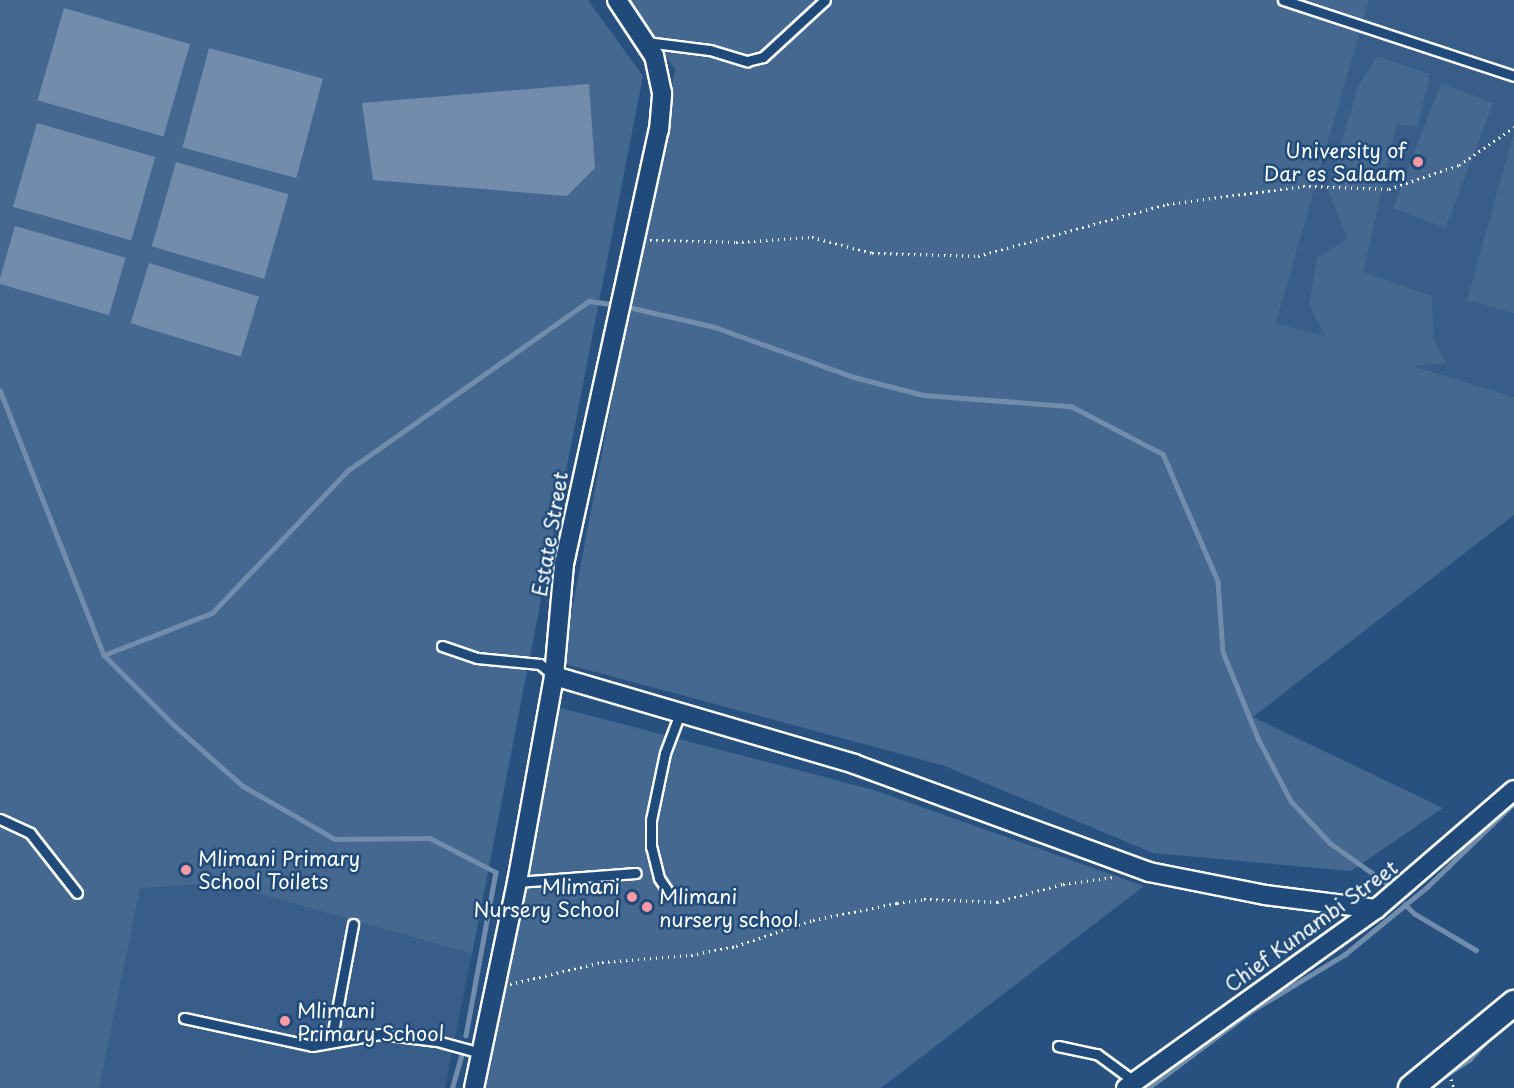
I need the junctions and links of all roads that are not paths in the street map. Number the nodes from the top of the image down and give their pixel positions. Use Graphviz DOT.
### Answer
graph roads {
  1 [pos="616,0"];
  2 [pos="825,0"];
  3 [pos="1283,0"];
  4 [pos="646,42"];
  5 [pos="1514,76"];
  6 [pos="442,646"];
  7 [pos="554,676"];
  8 [pos="680,713"];
  9 [pos="1514,790"];
  10 [pos="0,819"];
  11 [pos="636,873"];
  12 [pos="517,882"];
  13 [pos="667,890"];
  14 [pos="77,893"];
  15 [pos="1376,909"];
  16 [pos="353,924"];
  17 [pos="1514,1003"];
  18 [pos="184,1018"];
  19 [pos="331,1042"];
  20 [pos="1058,1046"];
  21 [pos="481,1053"];
  22 [pos="1130,1085"];
  23 [pos="474,1088"];
  24 [pos="1411,1088"];
  1 -- 4 [label="street, Estate Street"];
  2 -- 4 [label="lane"];
  3 -- 5 [label="lane"];
  4 -- 7 [label="street, Estate Street"];
  6 -- 7 [label="lane"];
  7 -- 8 [label="street"];
  7 -- 12 [label="street, Estate Street"];
  8 -- 13 [label="lane"];
  8 -- 15 [label="street"];
  9 -- 15 [label="street, Chief Kunambi Street"];
  10 -- 14 [label="lane"];
  11 -- 12 [label="lane"];
  12 -- 21 [label="street, Estate Street"];
  15 -- 22 [label="street, Chief Kunambi Street"];
  16 -- 19 [label="lane"];
  17 -- 24 [label="street"];
  18 -- 19 [label="lane"];
  19 -- 21 [label="lane"];
  20 -- 22 [label="lane"];
  21 -- 23 [label="street, Estate Street"];
}
